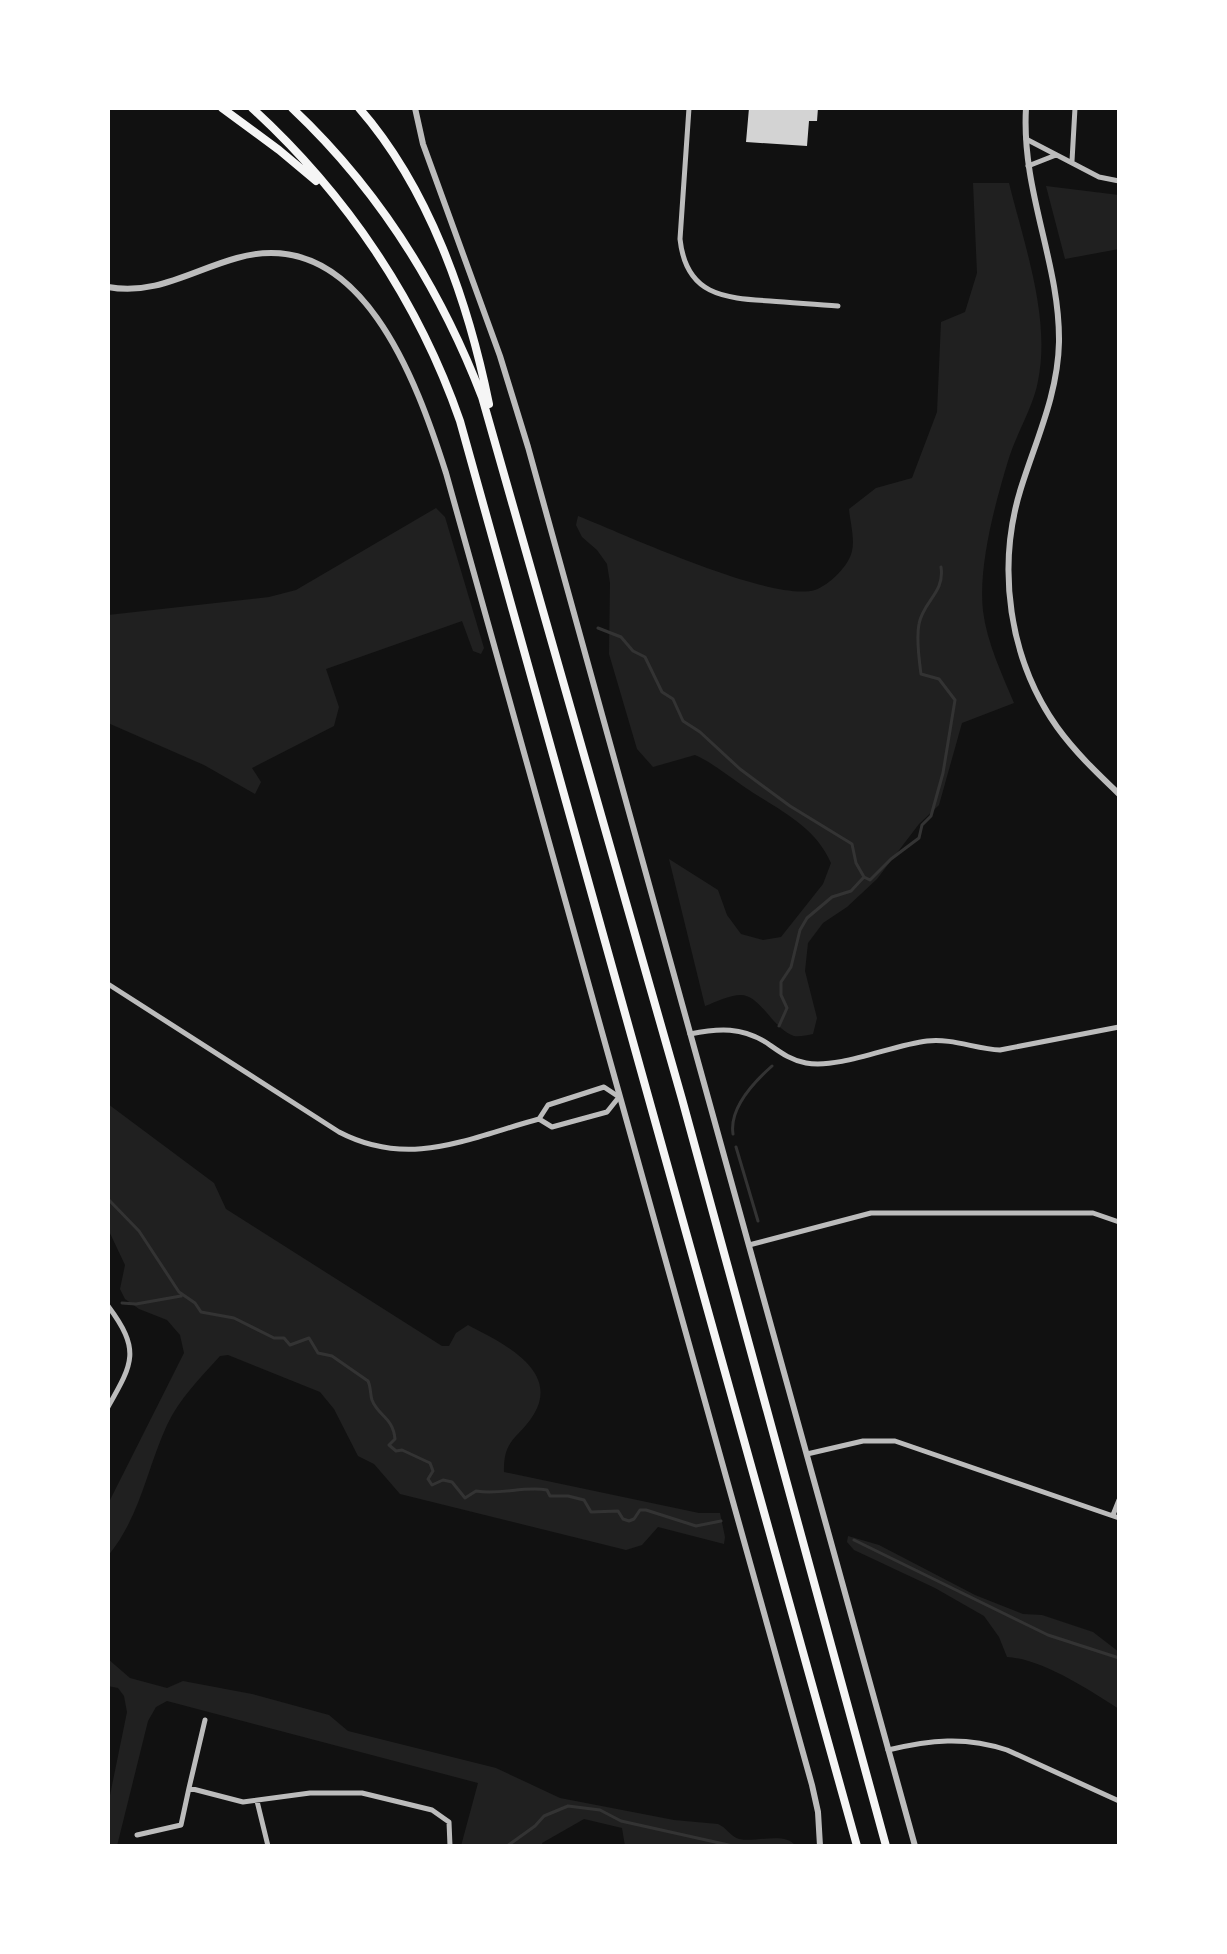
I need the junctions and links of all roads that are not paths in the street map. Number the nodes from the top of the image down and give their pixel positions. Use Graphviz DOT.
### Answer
graph roads {
  1 [pos="222,108"];
  2 [pos="252,108"];
  3 [pos="292,108"];
  4 [pos="359,108"];
  5 [pos="415,108"];
  6 [pos="689,108"];
  7 [pos="1026,108"];
  8 [pos="1075,108"];
  9 [pos="1025,139"];
  10 [pos="1057,155"];
  11 [pos="1072,161"];
  12 [pos="1027,167"];
  13 [pos="1119,181"];
  14 [pos="343,204"];
  15 [pos="108,287"];
  16 [pos="838,306"];
  17 [pos="496,440"];
  18 [pos="1119,794"];
  19 [pos="108,984"];
  20 [pos="1119,1027"];
  21 [pos="690,1034"];
  22 [pos="619,1097"];
  23 [pos="539,1119"];
  24 [pos="1119,1222"];
  25 [pos="749,1245"];
  26 [pos="108,1306"];
  27 [pos="108,1407"];
  28 [pos="807,1454"];
  29 [pos="1119,1500"];
  30 [pos="1116,1517"];
  31 [pos="205,1720"];
  32 [pos="888,1750"];
  33 [pos="189,1788"];
  34 [pos="257,1801"];
  35 [pos="1119,1801"];
  36 [pos="137,1835"];
  37 [pos="268,1846"];
  38 [pos="450,1846"];
  39 [pos="820,1846"];
  40 [pos="857,1846"];
  41 [pos="886,1846"];
  42 [pos="915,1846"];
  1 -- 14 [label="highway"];
  2 -- 14 [label="highway"];
  3 -- 17 [label="highway"];
  4 -- 17 [label="highway"];
  5 -- 21 [label="street"];
  6 -- 16 [label="street"];
  7 -- 9 [label="street"];
  8 -- 11 [label="street"];
  9 -- 10 [label="street"];
  9 -- 12 [label="street"];
  10 -- 11 [label="street"];
  10 -- 12 [label="street"];
  11 -- 13 [label="street"];
  12 -- 18 [label="street"];
  14 -- 40 [label="highway"];
  15 -- 22 [label="street"];
  17 -- 41 [label="highway"];
  19 -- 23 [label="street"];
  20 -- 21 [label="street"];
  21 -- 25 [label="street"];
  22 -- 23 [label="street"];
  22 -- 23 [label="street"];
  22 -- 39 [label="street"];
  24 -- 25 [label="street"];
  25 -- 28 [label="street"];
  26 -- 27 [label="street"];
  28 -- 30 [label="street"];
  28 -- 32 [label="street"];
  29 -- 30 [label="street"];
  31 -- 33 [label="street"];
  32 -- 35 [label="street"];
  32 -- 42 [label="street"];
  33 -- 34 [label="street"];
  33 -- 36 [label="street"];
  34 -- 37 [label="street"];
  34 -- 38 [label="street"];
}
